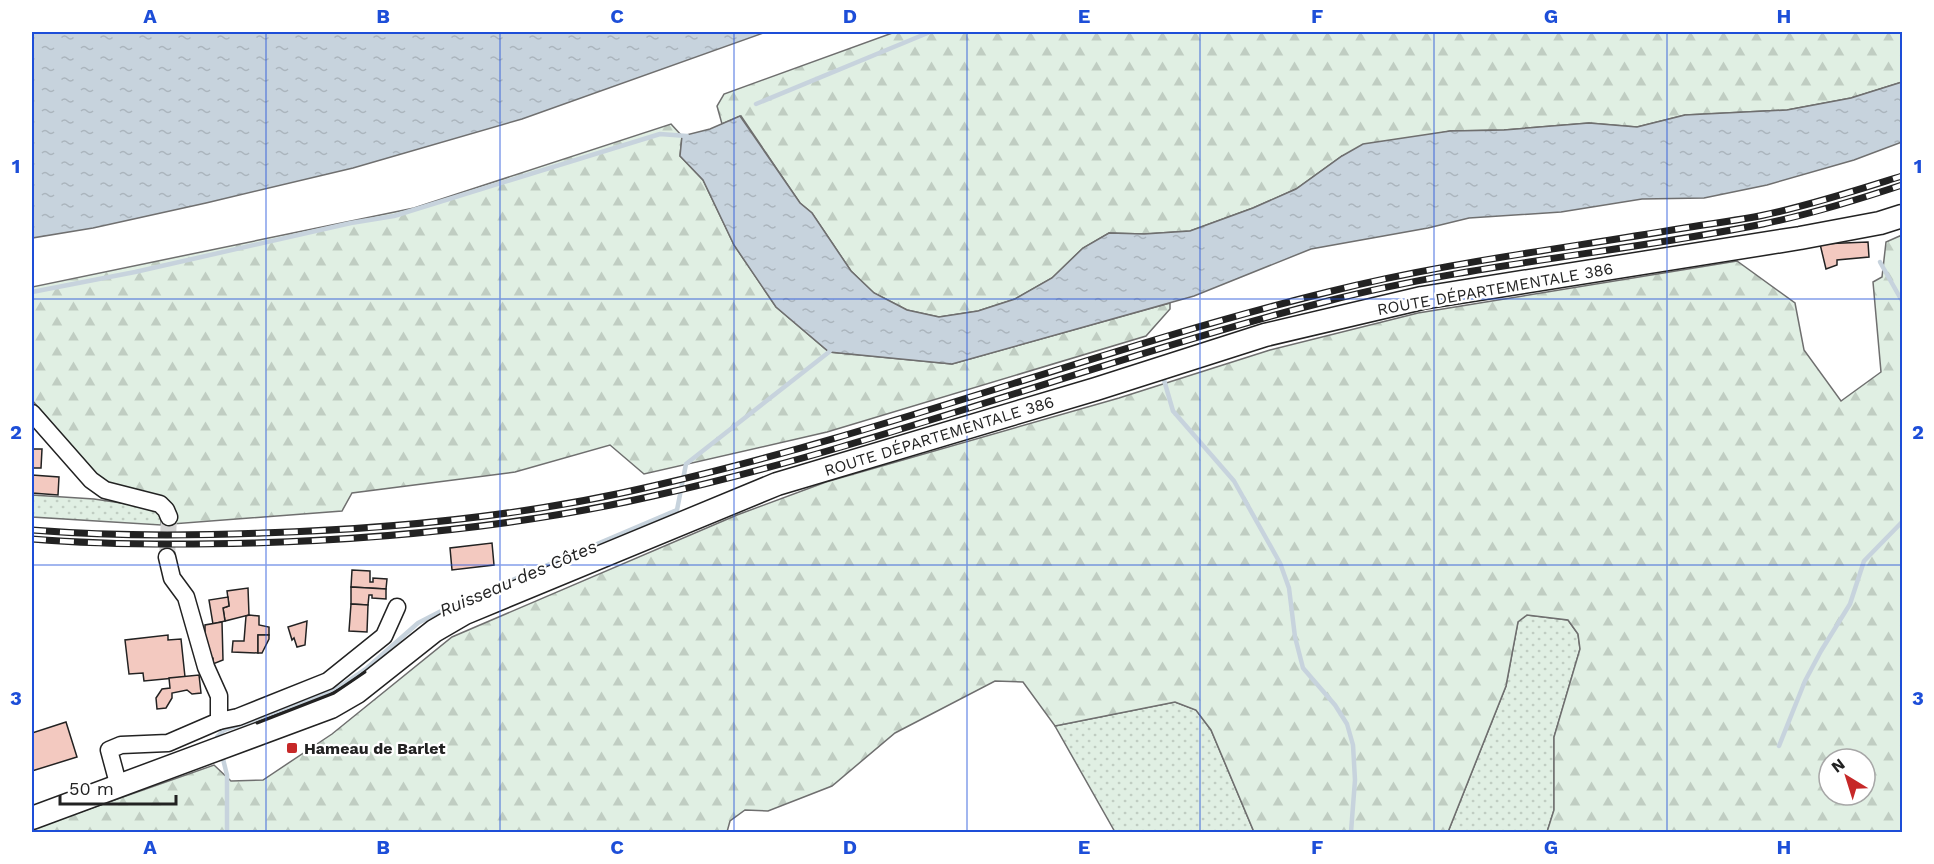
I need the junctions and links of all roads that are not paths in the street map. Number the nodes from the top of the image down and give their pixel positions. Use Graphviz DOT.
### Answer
graph roads {
  1 [pos="1902,216"];
  2 [pos="32,412"];
  3 [pos="169,517"];
  4 [pos="167,557"];
  5 [pos="397,607"];
  6 [pos="219,721"];
  7 [pos="119,787"];
  8 [pos="32,818"];
  1 -- 7 [label="main road, ROUTE DÉPARTEMENTALE 386"];
  2 -- 3 [label="street"];
  4 -- 6 [label="street"];
  5 -- 6 [label="street"];
  6 -- 7 [label="street"];
  7 -- 8 [label="main road, ROUTE DÉPARTEMENTALE 386"];
}
